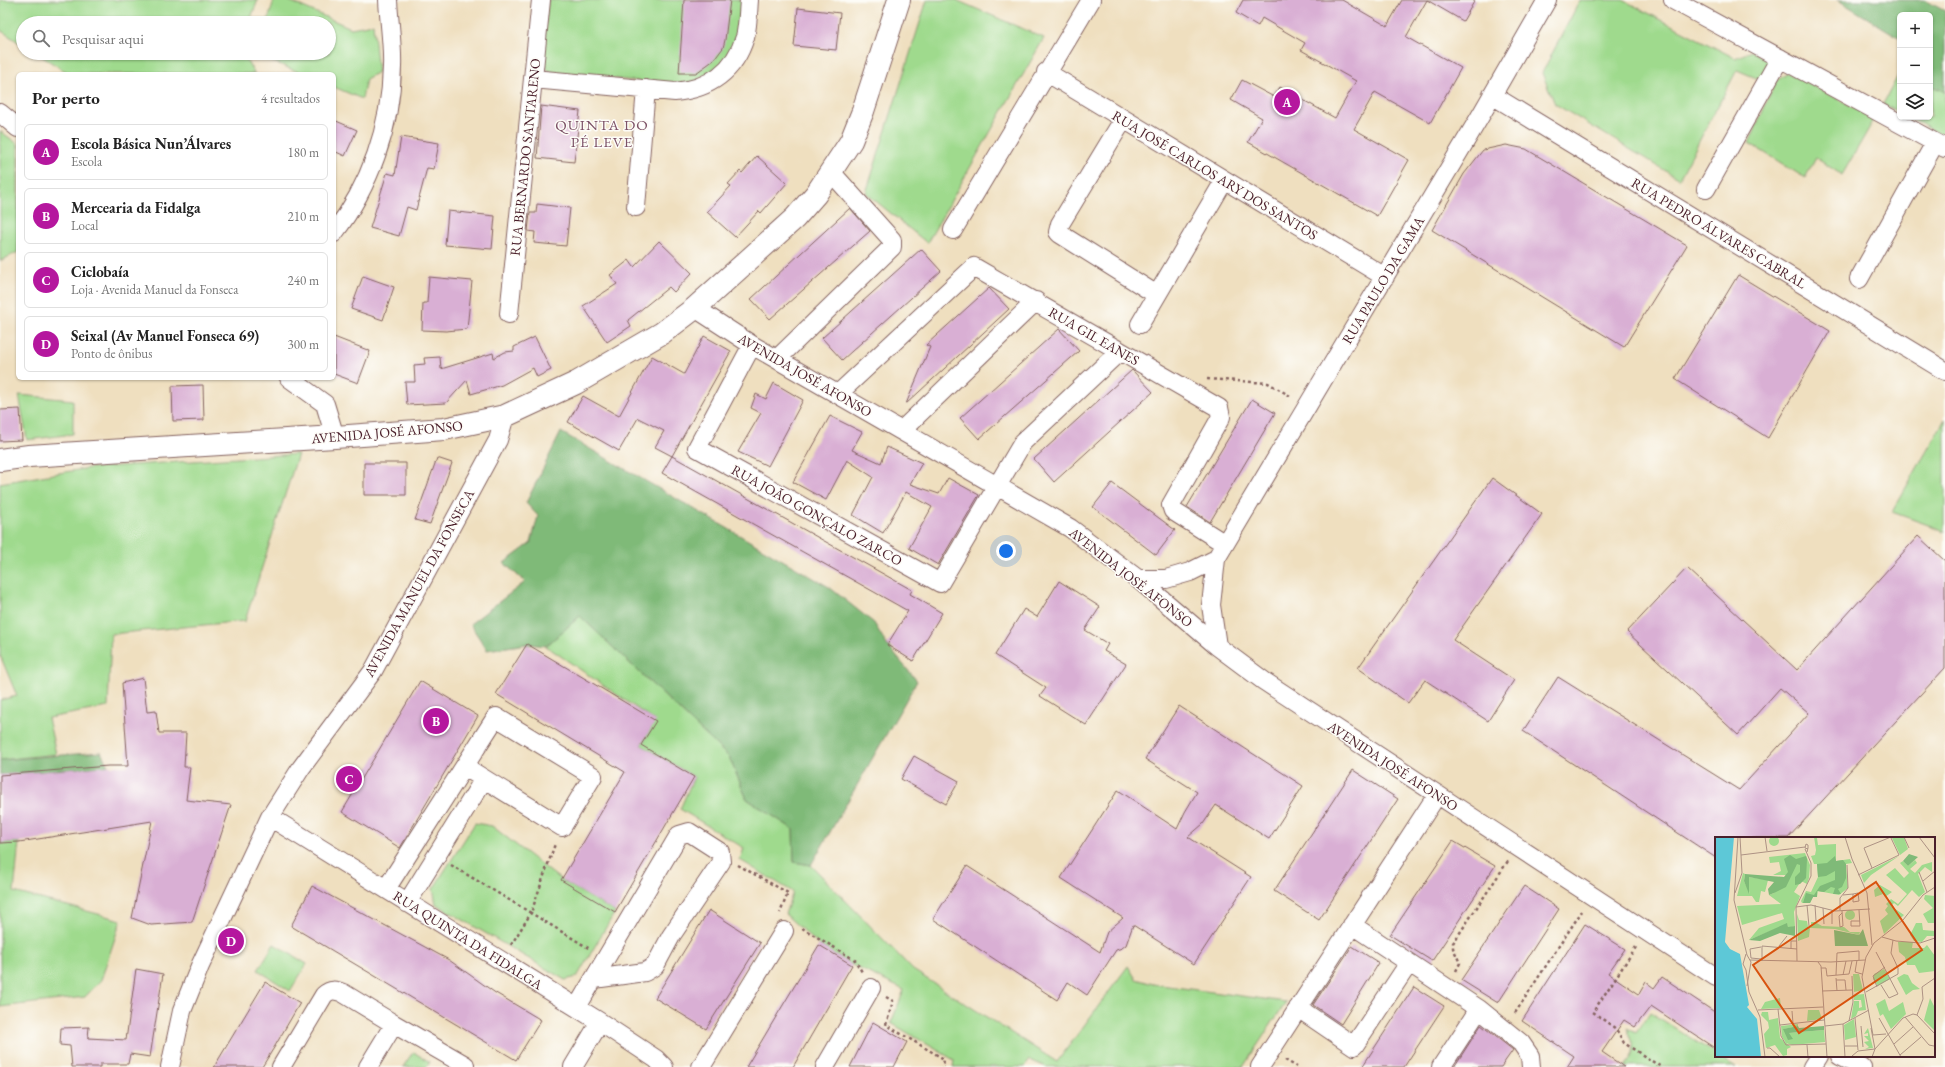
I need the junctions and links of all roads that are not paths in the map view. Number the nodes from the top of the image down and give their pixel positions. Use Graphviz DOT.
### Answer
graph roads {
  1 [pos="388,0"];
  2 [pos="541,0"];
  3 [pos="749,0"];
  4 [pos="900,0"];
  5 [pos="1091,0"];
  6 [pos="1547,0"];
  7 [pos="1673,0"];
  8 [pos="1780,58"];
  9 [pos="1046,72"];
  10 [pos="533,79"];
  11 [pos="646,89"];
  12 [pos="1492,95"];
  13 [pos="0,113"];
  14 [pos="1123,120"];
  15 [pos="16,126"];
  16 [pos="1940,145"];
  17 [pos="832,173"];
  18 [pos="1224,181"];
  19 [pos="1706,189"];
  20 [pos="636,207"];
  21 [pos="336,230"];
  22 [pos="953,230"];
  23 [pos="1385,277"];
  24 [pos="1859,279"];
  25 [pos="1157,295"];
  26 [pos="1036,301"];
  27 [pos="695,308"];
  28 [pos="509,314"];
  29 [pos="1140,324"];
  30 [pos="752,345"];
  31 [pos="1120,350"];
  32 [pos="777,359"];
  33 [pos="1945,371"];
  34 [pos="292,380"];
  35 [pos="838,394"];
  36 [pos="505,416"];
  37 [pos="902,430"];
  38 [pos="335,438"];
  39 [pos="0,460"];
  40 [pos="997,485"];
  41 [pos="1225,544"];
  42 [pos="1216,559"];
  43 [pos="1138,579"];
  44 [pos="1217,646"];
  45 [pos="465,767"];
  46 [pos="484,779"];
  47 [pos="1437,795"];
  48 [pos="270,817"];
  49 [pos="386,890"];
  50 [pos="407,902"];
  51 [pos="789,925"];
  52 [pos="1352,925"];
  53 [pos="1409,963"];
  54 [pos="1715,976"];
  55 [pos="594,979"];
  56 [pos="872,988"];
  57 [pos="577,1008"];
  58 [pos="1298,1008"];
  59 [pos="1479,1009"];
  60 [pos="600,1022"];
  61 [pos="394,1024"];
  62 [pos="1818,1057"];
  63 [pos="1836,1057"];
  64 [pos="1842,1057"];
  65 [pos="465,1065"];
  66 [pos="170,1067"];
  67 [pos="281,1067"];
  68 [pos="368,1067"];
  69 [pos="573,1067"];
  70 [pos="664,1067"];
  71 [pos="701,1067"];
  72 [pos="825,1067"];
  73 [pos="1260,1067"];
  74 [pos="1441,1067"];
  75 [pos="1531,1067"];
  76 [pos="1812,1067"];
  77 [pos="1850,1067"];
  78 [pos="1862,1067"];
  1 -- 21 [label="street"];
  2 -- 10 [label="street, RUA BERNARDO SANTARENO"];
  3 -- 11 [label="street"];
  4 -- 17 [label="main road"];
  5 -- 9 [label="street"];
  6 -- 12 [label="street, RUA PAULO DA GAMA"];
  7 -- 8 [label="street"];
  8 -- 16 [label="street"];
  8 -- 19 [label="street"];
  9 -- 14 [label="street, RUA JOSÉ CARLOS ARY DOS SANTOS"];
  9 -- 22 [label="street"];
  10 -- 11 [label="street"];
  10 -- 28 [label="street, RUA BERNARDO SANTARENO"];
  11 -- 20 [label="street"];
  12 -- 23 [label="street, RUA PAULO DA GAMA"];
  12 -- 33 [label="street, RUA PEDRO ÁLVARES CABRAL"];
  13 -- 15 [label="street"];
  14 -- 18 [label="street, RUA JOSÉ CARLOS ARY DOS SANTOS"];
  14 -- 25 [label="street"];
  16 -- 24 [label="street"];
  17 -- 27 [label="main road"];
  17 -- 32 [label="street"];
  18 -- 23 [label="street, RUA JOSÉ CARLOS ARY DOS SANTOS"];
  18 -- 25 [label="street"];
  23 -- 41 [label="street, RUA PAULO DA GAMA"];
  25 -- 29 [label="street"];
  26 -- 31 [label="street, RUA GIL EANES"];
  26 -- 35 [label="street, RUA GIL EANES"];
  26 -- 37 [label="street"];
  27 -- 30 [label="street, AVENIDA JOSÉ AFONSO"];
  27 -- 36 [label="main road, AVENIDA JOSÉ AFONSO"];
  30 -- 32 [label="street, AVENIDA JOSÉ AFONSO"];
  30 -- 40 [label="street, RUA JOÃO GONÇALO ZARCO"];
  31 -- 40 [label="street"];
  31 -- 41 [label="street, RUA GIL EANES"];
  32 -- 35 [label="street, AVENIDA JOSÉ AFONSO"];
  34 -- 38 [label="street"];
  35 -- 37 [label="street, AVENIDA JOSÉ AFONSO"];
  36 -- 38 [label="main road, AVENIDA JOSÉ AFONSO"];
  36 -- 48 [label="street, AVENIDA MANUEL DA FONSECA"];
  37 -- 40 [label="street, AVENIDA JOSÉ AFONSO"];
  38 -- 39 [label="main road, AVENIDA JOSÉ AFONSO"];
  40 -- 43 [label="street, AVENIDA JOSÉ AFONSO"];
  41 -- 42 [label="street, RUA PAULO DA GAMA"];
  42 -- 43 [label="street"];
  42 -- 44 [label="street, RUA PAULO DA GAMA"];
  43 -- 44 [label="street, AVENIDA JOSÉ AFONSO"];
  44 -- 47 [label="street, AVENIDA JOSÉ AFONSO"];
  45 -- 46 [label="street"];
  45 -- 46 [label="street"];
  45 -- 49 [label="street"];
  46 -- 50 [label="street"];
  47 -- 52 [label="street"];
  47 -- 54 [label="street, AVENIDA JOSÉ AFONSO"];
  48 -- 49 [label="street, RUA QUINTA DA FIDALGA"];
  48 -- 66 [label="street, AVENIDA MANUEL DA FONSECA"];
  49 -- 50 [label="street, RUA QUINTA DA FIDALGA"];
  50 -- 57 [label="street, RUA QUINTA DA FIDALGA"];
  51 -- 71 [label="street"];
  52 -- 53 [label="street"];
  52 -- 58 [label="street"];
  53 -- 58 [label="street"];
  53 -- 59 [label="street"];
  55 -- 55 [label="street"];
  55 -- 57 [label="street"];
  56 -- 72 [label="street"];
  57 -- 60 [label="street, RUA QUINTA DA FIDALGA"];
  58 -- 73 [label="street"];
  59 -- 74 [label="street"];
  59 -- 75 [label="street"];
  60 -- 69 [label="street"];
  60 -- 70 [label="street, RUA QUINTA DA FIDALGA"];
  61 -- 65 [label="street"];
  61 -- 67 [label="street"];
  61 -- 68 [label="street"];
  62 -- 76 [label="street"];
  63 -- 77 [label="street"];
  64 -- 78 [label="street"];
}
